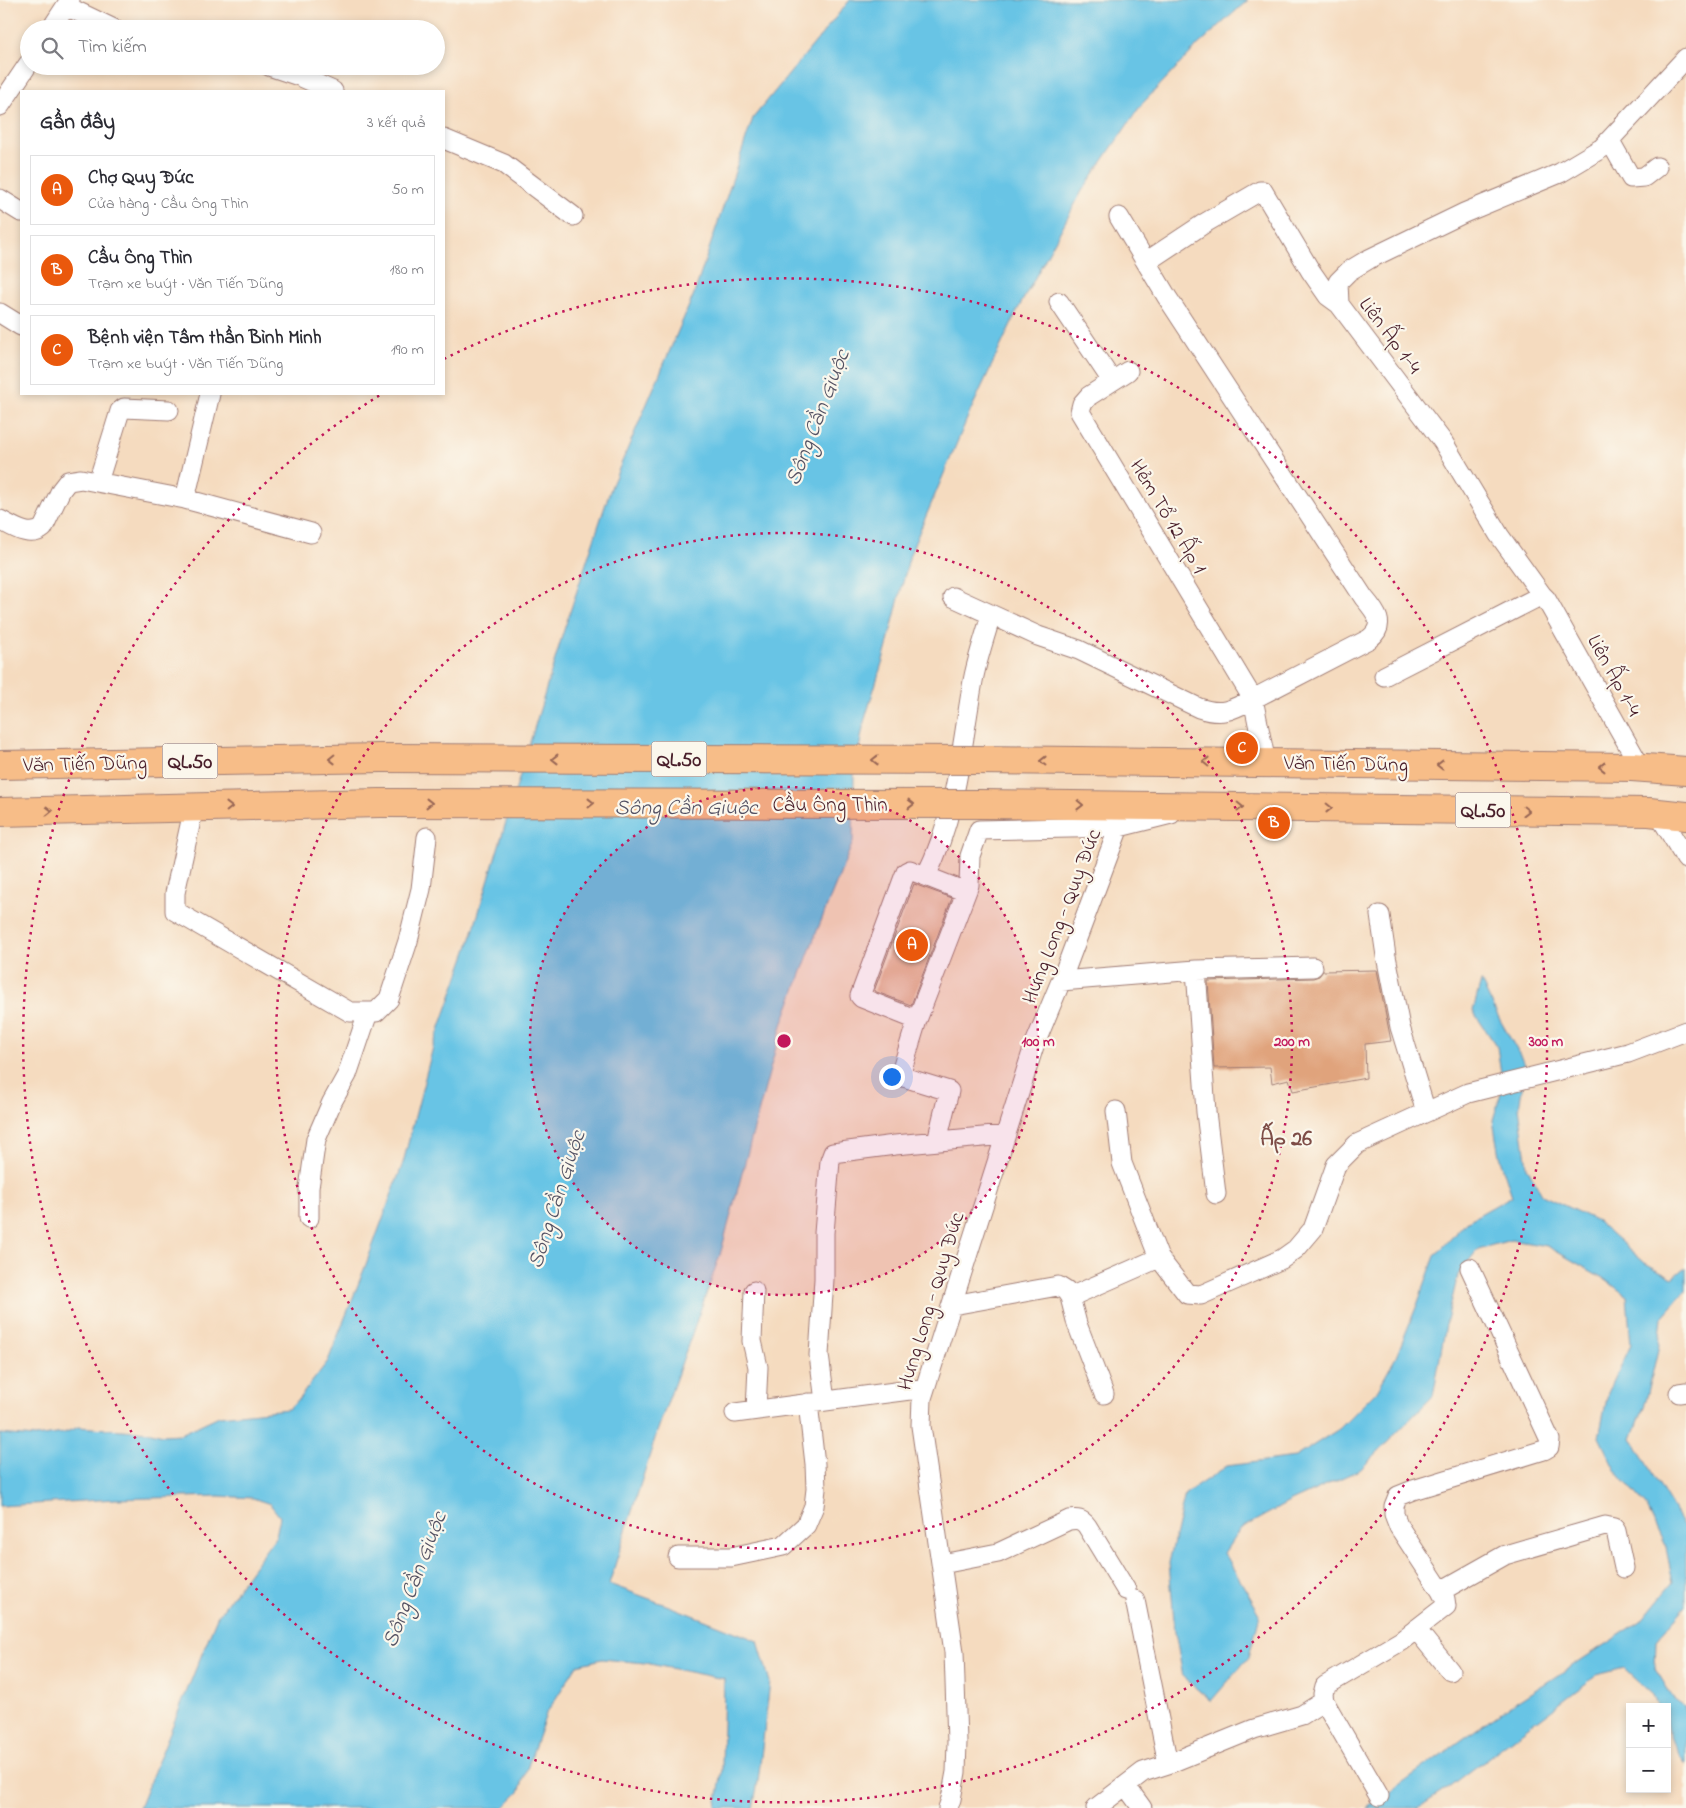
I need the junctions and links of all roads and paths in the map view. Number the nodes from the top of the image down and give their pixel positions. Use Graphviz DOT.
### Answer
graph roads {
  1 [pos="68,3"];
  2 [pos="57,20"];
  3 [pos="98,20"];
  4 [pos="1686,58"];
  5 [pos="20,75"];
  6 [pos="282,75"];
  7 [pos="295,84"];
  8 [pos="327,90"];
  9 [pos="0,106"];
  10 [pos="445,139"];
  11 [pos="1610,141"];
  12 [pos="1657,167"];
  13 [pos="0,199"];
  14 [pos="20,211"];
  15 [pos="573,216"];
  16 [pos="1119,217"];
  17 [pos="1146,262"];
  18 [pos="1059,302"];
  19 [pos="1339,304"];
  20 [pos="0,313"];
  21 [pos="20,325"];
  22 [pos="1128,371"];
  23 [pos="1112,382"];
  24 [pos="210,395"];
  25 [pos="169,410"];
  26 [pos="98,482"];
  27 [pos="185,499"];
  28 [pos="0,520"];
  29 [pos="311,533"];
  30 [pos="1542,595"];
  31 [pos="954,597"];
  32 [pos="991,615"];
  33 [pos="1384,676"];
  34 [pos="1253,699"];
  35 [pos="381,758"];
  36 [pos="976,760"];
  37 [pos="1266,762"];
  38 [pos="0,765"];
  39 [pos="1641,768"];
  40 [pos="1686,771"];
  41 [pos="1199,807"];
  42 [pos="194,808"];
  43 [pos="0,812"];
  44 [pos="1658,813"];
  45 [pos="1686,816"];
  46 [pos="1119,827"];
  47 [pos="427,838"];
  48 [pos="1686,859"];
  49 [pos="926,876"];
  50 [pos="966,892"];
  51 [pos="1380,915"];
  52 [pos="1312,967"];
  53 [pos="1196,970"];
  54 [pos="1061,980"];
  55 [pos="368,1013"];
  56 [pos="917,1020"];
  57 [pos="1686,1031"];
  58 [pos="1116,1110"];
  59 [pos="1426,1112"];
  60 [pos="1005,1135"];
  61 [pos="937,1141"];
  62 [pos="1216,1194"];
  63 [pos="309,1218"];
  64 [pos="1159,1258"];
  65 [pos="1470,1268"];
  66 [pos="754,1291"];
  67 [pos="1070,1297"];
  68 [pos="953,1305"];
  69 [pos="925,1388"];
  70 [pos="1104,1394"];
  71 [pos="817,1402"];
  72 [pos="756,1410"];
  73 [pos="735,1413"];
  74 [pos="678,1557"];
  75 [pos="942,1564"];
  76 [pos="1624,1568"];
  77 [pos="1440,1591"];
  78 [pos="1416,1629"];
  79 [pos="1450,1671"];
  80 [pos="1324,1702"];
  81 [pos="1168,1764"];
  82 [pos="1126,1786"];
  83 [pos="1379,1796"];
  84 [pos="948,1808"];
  85 [pos="1096,1808"];
  86 [pos="1142,1808"];
  1 -- 2 [label="street"];
  1 -- 3 [label="street"];
  4 -- 11 [label="street, Liên Ấp 1-4"];
  5 -- 9 [label="street"];
  6 -- 7 [label="street"];
  7 -- 8 [label="street"];
  10 -- 15 [label="street"];
  11 -- 12 [label="street"];
  11 -- 19 [label="street, Liên Ấp 1-4"];
  13 -- 14 [label="street"];
  16 -- 17 [label="street"];
  17 -- 19 [label="street"];
  17 -- 34 [label="street"];
  18 -- 23 [label="street"];
  19 -- 30 [label="street, Liên Ấp 1-4"];
  20 -- 21 [label="street"];
  22 -- 23 [label="street, Hẻm Tổ 12 Ấp 1"];
  23 -- 34 [label="street, Hẻm Tổ 12 Ấp 1"];
  24 -- 27 [label="street"];
  25 -- 26 [label="street"];
  26 -- 27 [label="street"];
  26 -- 28 [label="street"];
  27 -- 29 [label="street"];
  30 -- 33 [label="street"];
  30 -- 39 [label="street, Liên Ấp 1-4"];
  31 -- 32 [label="street"];
  32 -- 34 [label="street"];
  32 -- 49 [label="street"];
  34 -- 37 [label="street"];
  36 -- 35 [label="highway, Cầu Ông Thìn / QL.50, one-way, bridge"];
  35 -- 38 [label="highway, Văn Tiến Dũng / QL.50, one-way"];
  37 -- 36 [label="highway, Văn Tiến Dũng / QL.50, one-way"];
  39 -- 37 [label="highway, Văn Tiến Dũng / QL.50, one-way"];
  39 -- 40 [label="highway, Văn Tiến Dũng / QL.50"];
  42 -- 41 [label="highway, Cầu Ông Thìn / QL.50, one-way, bridge"];
  41 -- 44 [label="highway, QL.50, one-way"];
  41 -- 46 [label="street"];
  43 -- 42 [label="highway, QL.50, one-way"];
  42 -- 55 [label="street"];
  44 -- 45 [label="highway, QL.50"];
  44 -- 48 [label="street"];
  46 -- 50 [label="street"];
  46 -- 54 [label="street, Hưng Long - Quy Đức"];
  47 -- 55 [label="street"];
  49 -- 50 [label="street"];
  49 -- 56 [label="street"];
  50 -- 56 [label="street"];
  51 -- 59 [label="street"];
  52 -- 53 [label="street"];
  53 -- 54 [label="street"];
  53 -- 62 [label="street"];
  54 -- 60 [label="street, Hưng Long - Quy Đức"];
  55 -- 63 [label="street"];
  56 -- 61 [label="street"];
  57 -- 59 [label="street"];
  58 -- 64 [label="street"];
  59 -- 64 [label="street"];
  60 -- 61 [label="street"];
  60 -- 68 [label="street, Hưng Long - Quy Đức"];
  61 -- 71 [label="street"];
  64 -- 67 [label="street"];
  65 -- 77 [label="street"];
  66 -- 72 [label="street"];
  67 -- 68 [label="street"];
  67 -- 70 [label="street"];
  68 -- 69 [label="street, Hưng Long - Quy Đức"];
  69 -- 71 [label="street"];
  69 -- 75 [label="street, Hưng Long - Quy Đức"];
  71 -- 72 [label="street"];
  71 -- 74 [label="street"];
  72 -- 73 [label="street"];
  75 -- 81 [label="street"];
  75 -- 84 [label="street, Hưng Long - Quy Đức"];
  76 -- 77 [label="street"];
  77 -- 78 [label="street"];
  78 -- 79 [label="street"];
  78 -- 80 [label="street"];
  80 -- 81 [label="street"];
  80 -- 83 [label="street"];
  81 -- 82 [label="street"];
  82 -- 85 [label="street"];
  82 -- 86 [label="street"];
}
